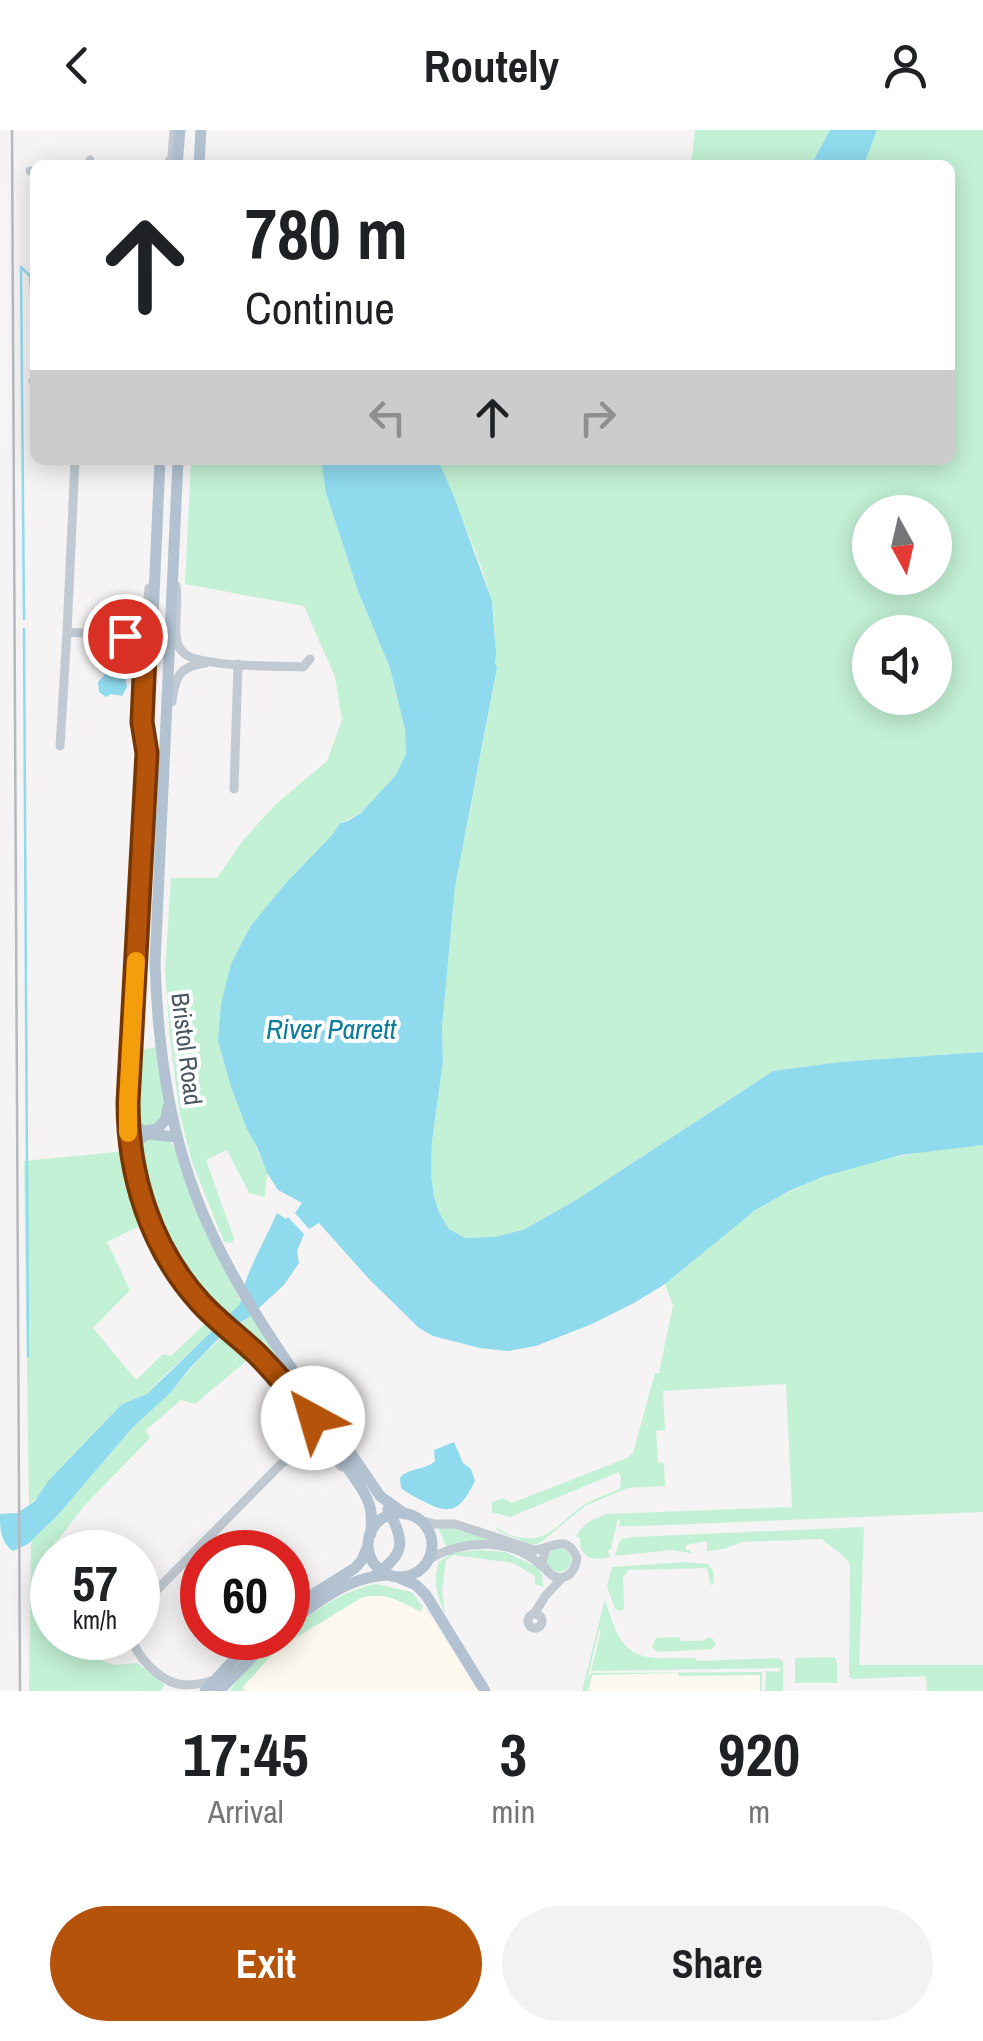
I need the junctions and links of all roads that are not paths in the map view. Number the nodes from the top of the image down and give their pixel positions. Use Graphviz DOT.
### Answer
graph roads {
  1 [pos="177,130"];
  2 [pos="201,130"];
  3 [pos="171,160"];
  4 [pos="178,160"];
  5 [pos="199,160"];
  6 [pos="75,465"];
  7 [pos="160,465"];
  8 [pos="178,465"];
  9 [pos="159,501"];
  10 [pos="174,579"];
  11 [pos="67,632"];
  12 [pos="108,634"];
  13 [pos="310,659"];
  14 [pos="214,662"];
  15 [pos="238,664"];
  16 [pos="166,734"];
  17 [pos="60,746"];
  18 [pos="147,753"];
  19 [pos="234,789"];
  20 [pos="169,1103"];
  21 [pos="128,1124"];
  22 [pos="177,1138"];
  23 [pos="145,1207"];
  24 [pos="364,1492"];
  25 [pos="384,1500"];
  26 [pos="405,1514"];
  27 [pos="391,1515"];
  28 [pos="420,1520"];
  29 [pos="370,1540"];
  30 [pos="546,1549"];
  31 [pos="429,1560"];
  32 [pos="545,1569"];
  33 [pos="384,1575"];
  34 [pos="562,1578"];
  35 [pos="160,1587"];
  36 [pos="310,1596"];
  37 [pos="544,1599"];
  38 [pos="432,1603"];
  39 [pos="310,1609"];
  40 [pos="537,1615"];
  41 [pos="145,1660"];
  42 [pos="236,1660"];
  43 [pos="245,1660"];
  44 [pos="213,1687"];
  45 [pos="486,1691"];
  1 -- 3 [label="street"];
  1 -- 4 [label="main road"];
  2 -- 5 [label="main road"];
  6 -- 11 [label="street"];
  7 -- 9 [label="main road, Bristol Road"];
  8 -- 10 [label="main road, Bristol Road"];
  9 -- 12 [label="street"];
  9 -- 18 [label="main road, Bristol Road"];
  10 -- 14 [label="street"];
  10 -- 16 [label="main road, Bristol Road"];
  11 -- 12 [label="street"];
  11 -- 17 [label="street"];
  12 -- 18 [label="street"];
  13 -- 15 [label="street"];
  14 -- 15 [label="street"];
  14 -- 16 [label="street"];
  15 -- 19 [label="street"];
  16 -- 20 [label="main road, Bristol Road"];
  18 -- 21 [label="main road, Bristol Road"];
  20 -- 21 [label="main road"];
  20 -- 22 [label="main road, Bristol Road"];
  21 -- 23 [label="main road, Bristol Road"];
  22 -- 23 [label="main road"];
  22 -- 25 [label="main road, Bristol Road"];
  23 -- 24 [label="main road, Bristol Road"];
  24 -- 29 [label="main road, Bristol Road"];
  24 -- 35 [label="street"];
  25 -- 26 [label="main road, Bristol Road"];
  25 -- 27 [label="main road"];
  26 -- 27 [label="main road"];
  26 -- 28 [label="main road"];
  27 -- 29 [label="main road"];
  27 -- 33 [label="main road"];
  28 -- 30 [label="street"];
  28 -- 31 [label="main road"];
  29 -- 33 [label="main road, Bristol Road"];
  29 -- 36 [label="main road"];
  30 -- 32 [label="street"];
  30 -- 34 [label="street"];
  31 -- 32 [label="street"];
  31 -- 33 [label="main road"];
  31 -- 38 [label="main road"];
  32 -- 34 [label="street"];
  32 -- 37 [label="street"];
  33 -- 38 [label="main road"];
  33 -- 39 [label="main road"];
  34 -- 37 [label="street"];
  37 -- 40 [label="street"];
  38 -- 45 [label="main road"];
  41 -- 44 [label="street"];
  42 -- 44 [label="main road"];
  43 -- 44 [label="main road"];
}
